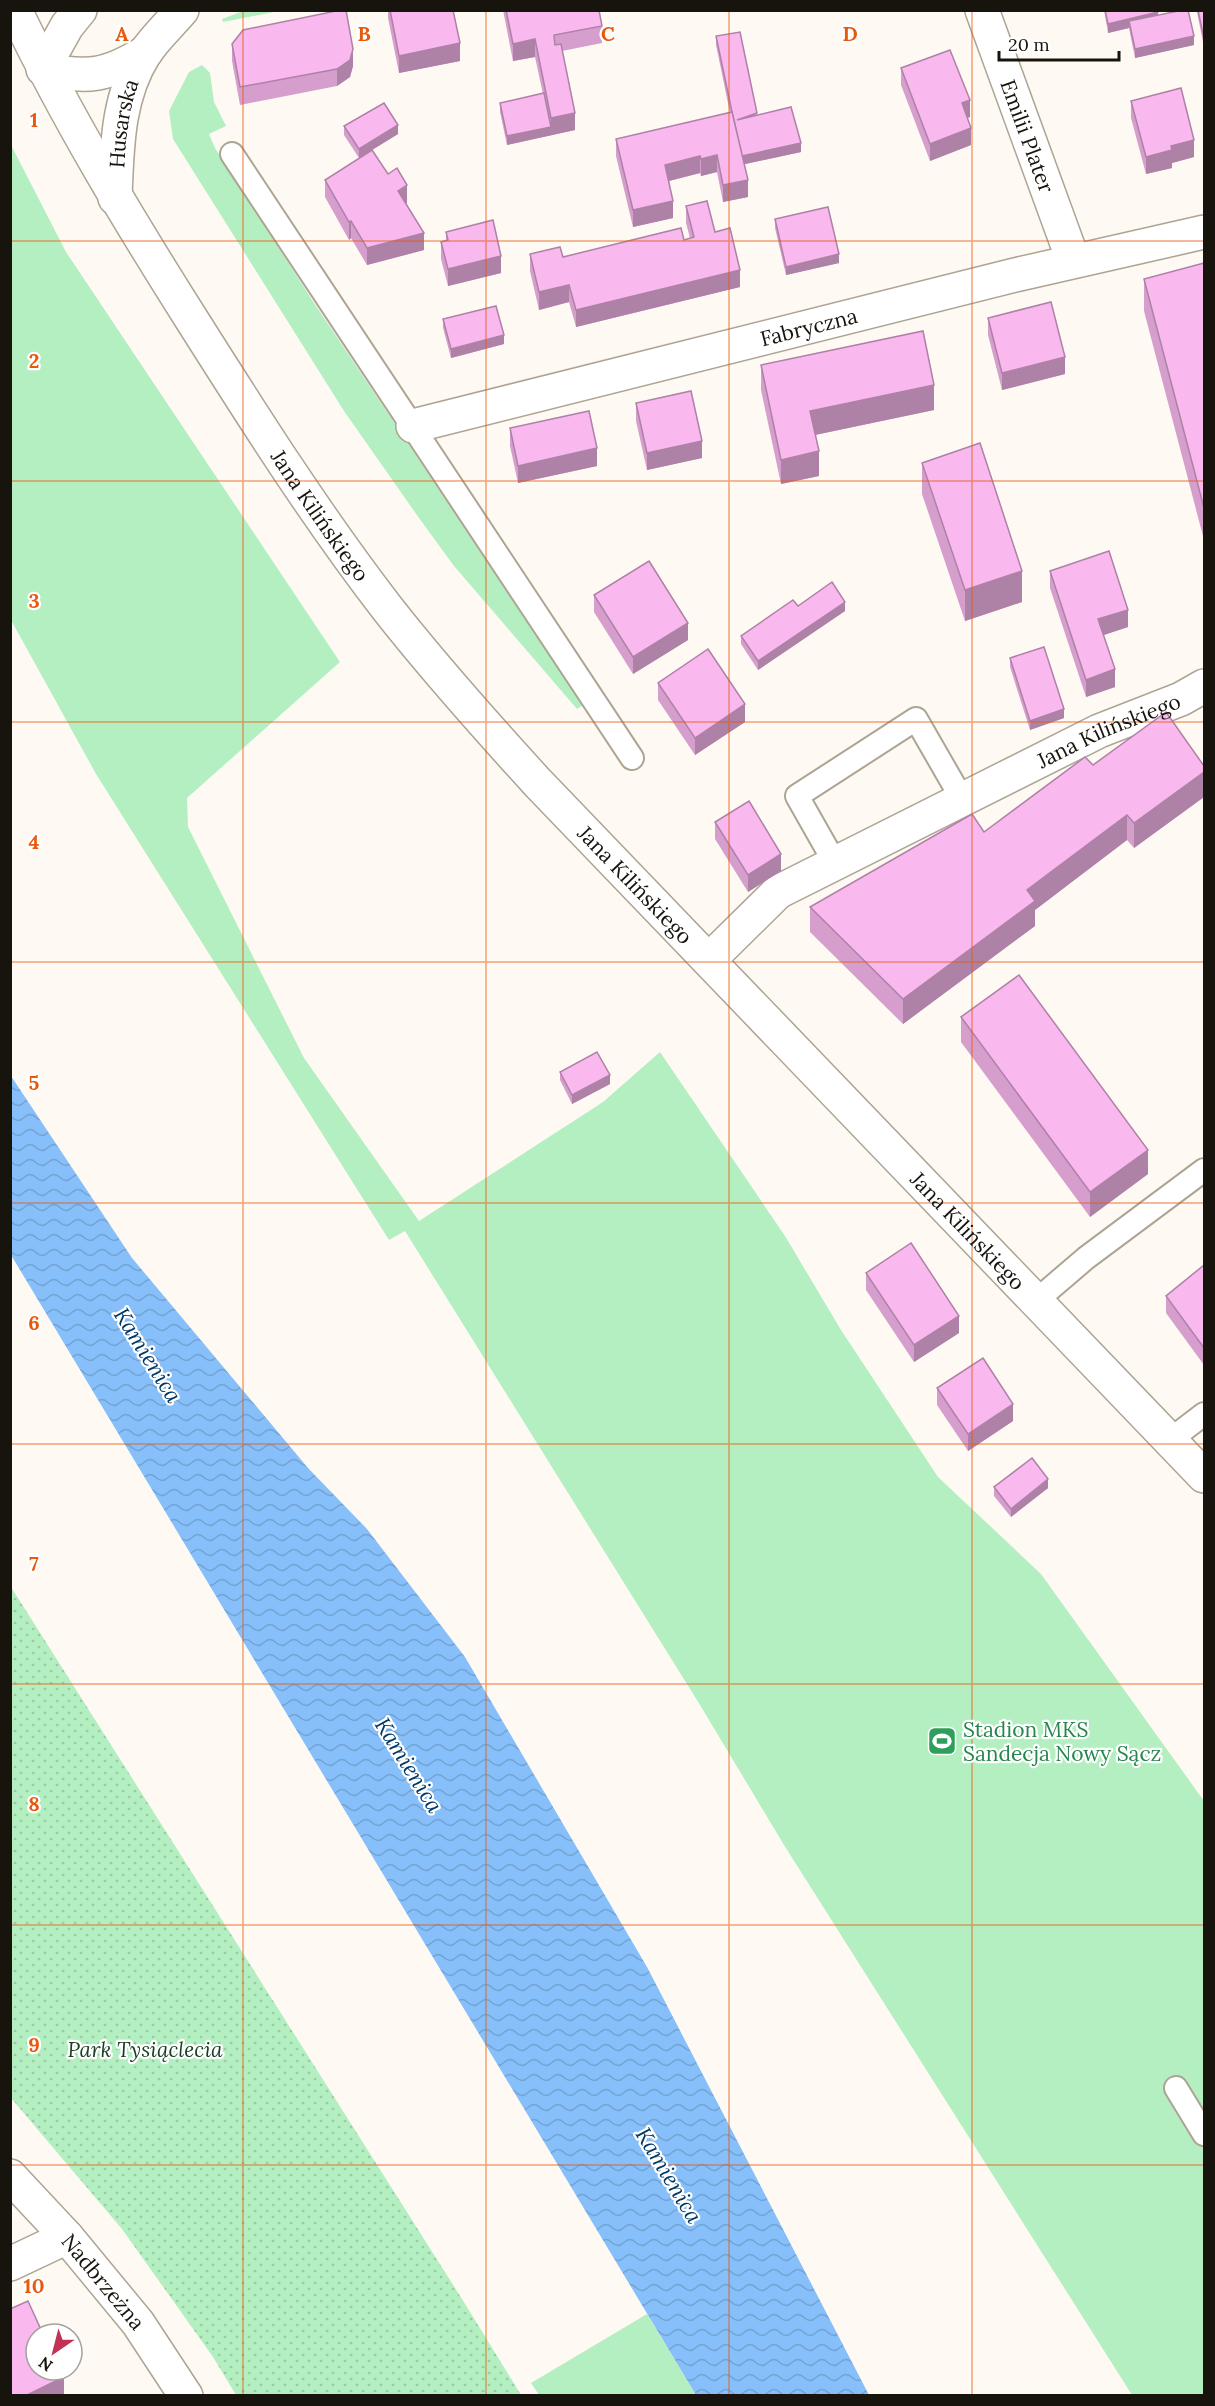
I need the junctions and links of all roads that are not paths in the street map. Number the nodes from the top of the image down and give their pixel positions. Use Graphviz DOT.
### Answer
graph roads {
  1 [pos="15,10"];
  2 [pos="80,10"];
  3 [pos="182,10"];
  4 [pos="982,10"];
  5 [pos="146,52"];
  6 [pos="43,69"];
  7 [pos="232,154"];
  8 [pos="115,198"];
  9 [pos="1204,232"];
  10 [pos="1073,260"];
  11 [pos="413,426"];
  12 [pos="1204,686"];
  13 [pos="632,758"];
  14 [pos="962,799"];
  15 [pos="836,863"];
  16 [pos="709,960"];
  17 [pos="1204,1170"];
  18 [pos="1037,1300"];
  19 [pos="1204,1414"];
  20 [pos="1170,1440"];
  21 [pos="1204,1476"];
  22 [pos="1176,2088"];
  23 [pos="1204,2134"];
  24 [pos="10,2176"];
  25 [pos="67,2237"];
  26 [pos="10,2264"];
  27 [pos="186,2396"];
  1 -- 6 [label="street, Jana Kilińskiego"];
  2 -- 6 [label="street"];
  3 -- 5 [label="street, Husarska"];
  4 -- 10 [label="street, Emilii Plater"];
  5 -- 6 [label="street, Husarska"];
  5 -- 8 [label="street, Husarska"];
  6 -- 8 [label="street, Jana Kilińskiego"];
  7 -- 11 [label="lane"];
  8 -- 16 [label="street, Jana Kilińskiego"];
  9 -- 10 [label="street, Fabryczna"];
  10 -- 11 [label="street, Fabryczna"];
  11 -- 13 [label="lane"];
  12 -- 14 [label="street, Jana Kilińskiego"];
  14 -- 15 [label="street, Jana Kilińskiego"];
  14 -- 15 [label="lane"];
  15 -- 16 [label="street, Jana Kilińskiego"];
  16 -- 18 [label="street, Jana Kilińskiego"];
  17 -- 18 [label="lane"];
  18 -- 20 [label="street, Jana Kilińskiego"];
  19 -- 20 [label="lane"];
  20 -- 21 [label="street, Jana Kilińskiego"];
  22 -- 23 [label="lane"];
  24 -- 25 [label="street, Nadbrzeżna"];
  25 -- 26 [label="street"];
  25 -- 27 [label="street, Nadbrzeżna"];
}
